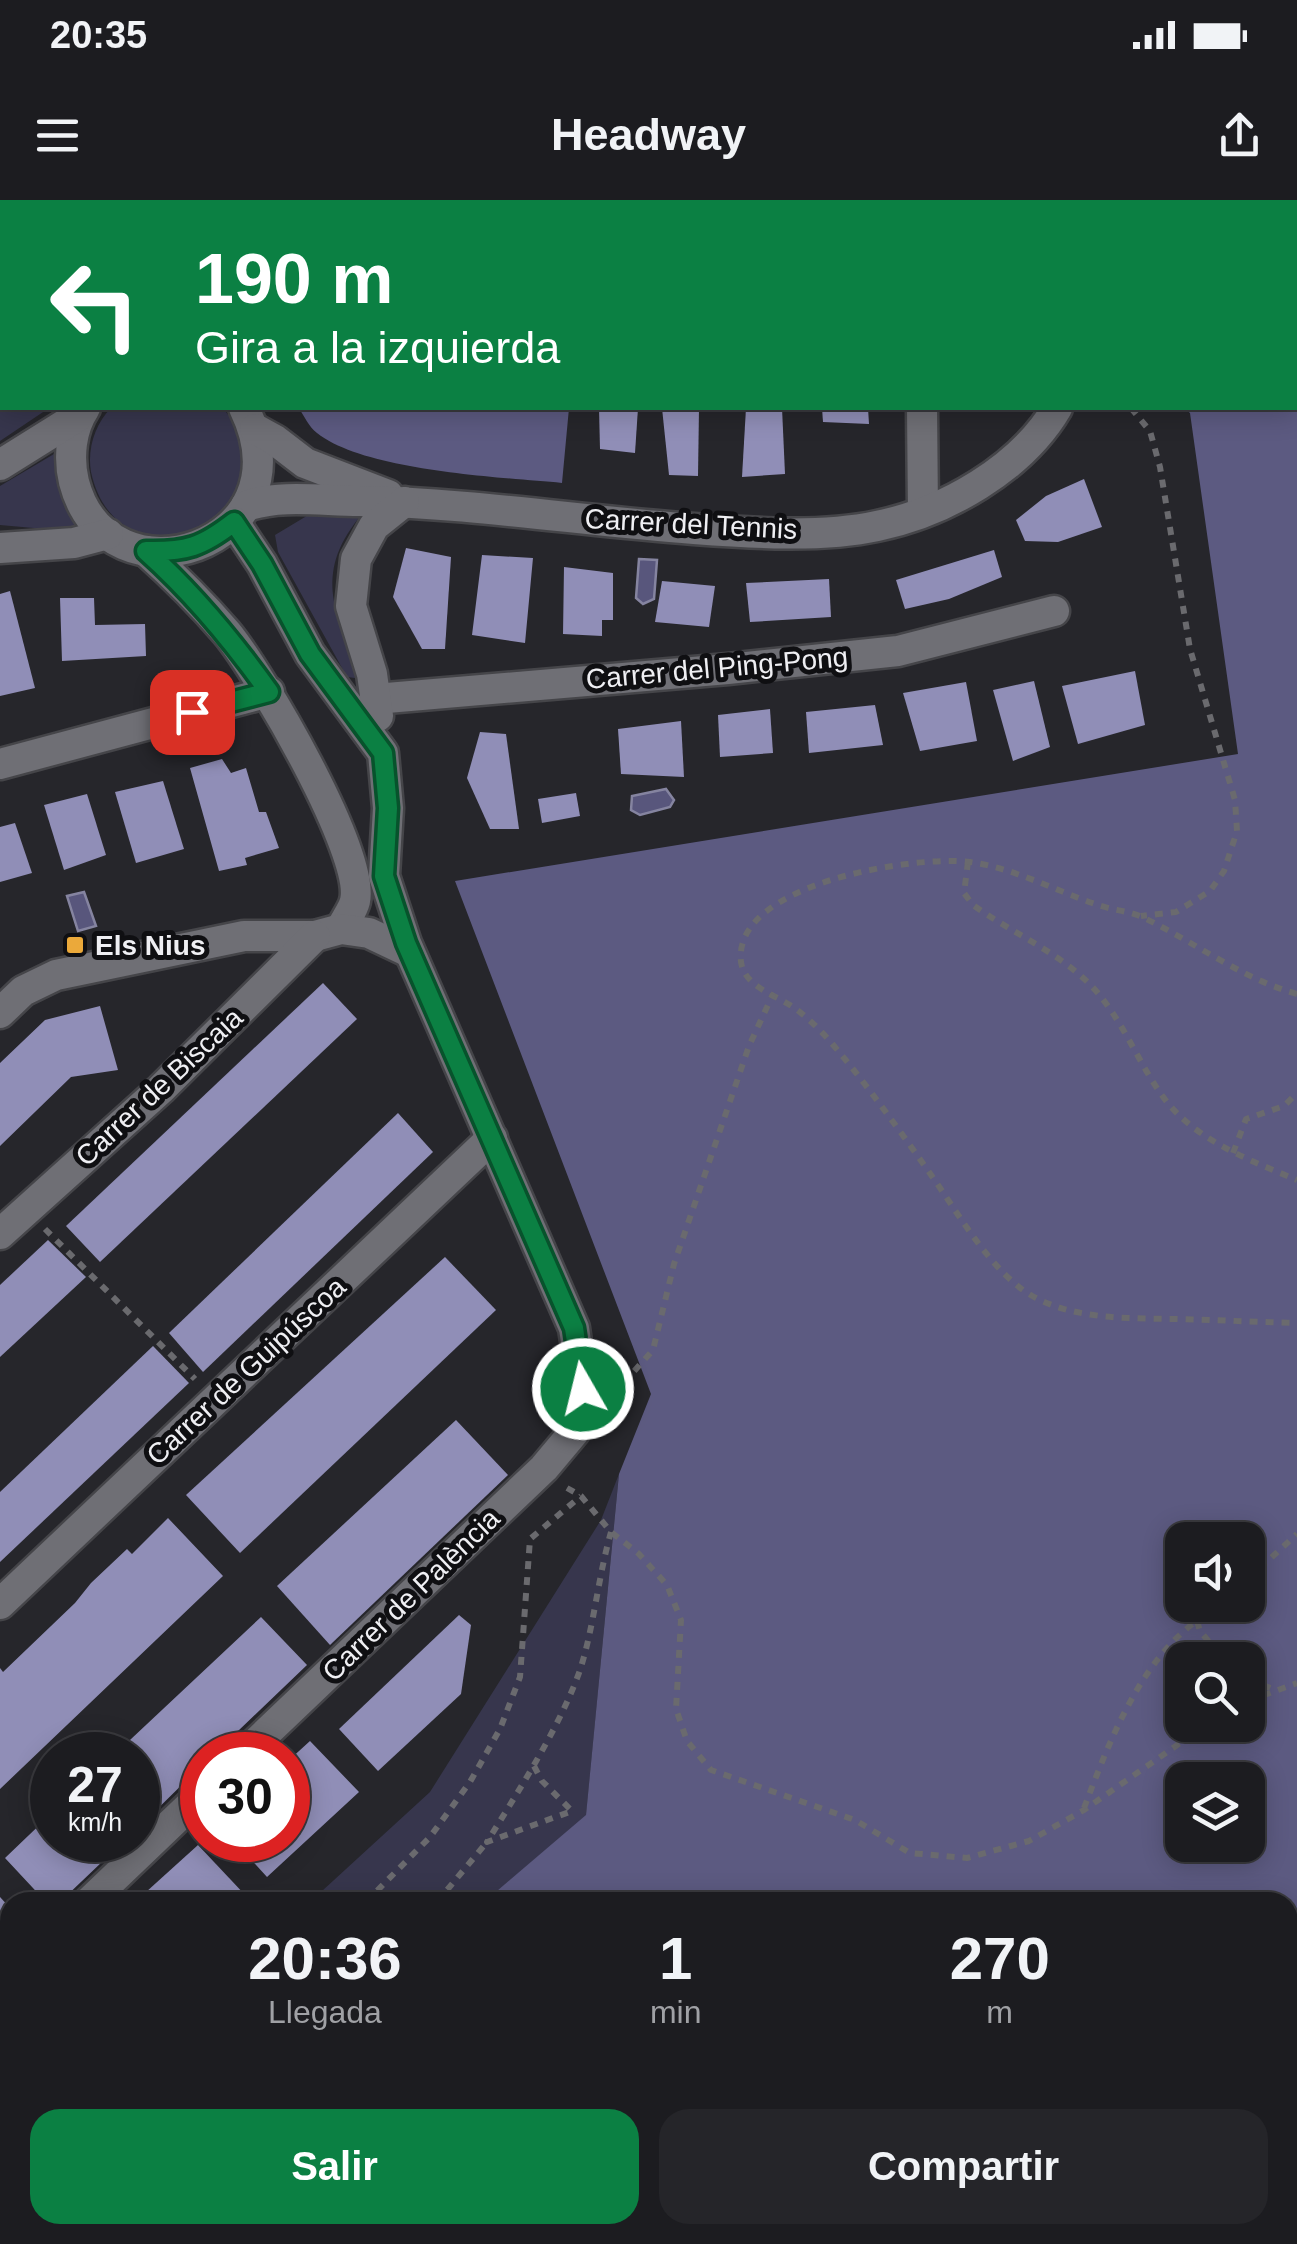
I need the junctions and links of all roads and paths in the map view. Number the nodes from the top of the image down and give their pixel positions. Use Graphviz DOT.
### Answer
graph roads {
  1 [pos="922,410"];
  2 [pos="1055,410"];
  3 [pos="1133,410"];
  4 [pos="83,411"];
  5 [pos="249,418"];
  6 [pos="0,465"];
  7 [pos="404,502"];
  8 [pos="922,512"];
  9 [pos="240,514"];
  10 [pos="108,534"];
  11 [pos="0,548"];
  12 [pos="146,551"];
  13 [pos="1054,611"];
  14 [pos="269,692"];
  15 [pos="375,699"];
  16 [pos="383,753"];
  17 [pos="0,764"];
  18 [pos="968,862"];
  19 [pos="1139,916"];
  20 [pos="328,932"];
  21 [pos="409,952"];
  22 [pos="773,994"];
  23 [pos="1297,994"];
  24 [pos="0,1013"];
  25 [pos="1297,1094"];
  26 [pos="492,1138"];
  27 [pos="1234,1153"];
  28 [pos="1297,1180"];
  29 [pos="27,1210"];
  30 [pos="0,1234"];
  31 [pos="1297,1323"];
  32 [pos="216,1400"];
  33 [pos="609,1400"];
  34 [pos="563,1486"];
  35 [pos="581,1496"];
  36 [pos="611,1532"];
  37 [pos="1297,1534"];
  38 [pos="1265,1563"];
  39 [pos="0,1604"];
  40 [pos="1195,1622"];
  41 [pos="1297,1683"];
  42 [pos="1265,1686"];
  43 [pos="1276,1690"];
  44 [pos="1265,1694"];
  45 [pos="267,1732"];
  46 [pos="1182,1742"];
  47 [pos="534,1766"];
  48 [pos="1084,1810"];
  49 [pos="180,1815"];
  50 [pos="487,1842"];
  51 [pos="99,1892"];
  52 [pos="376,1892"];
  53 [pos="445,1892"];
  1 -- 8 [label="street"];
  2 -- 8 [label="street, Carrer del Tennis"];
  3 -- 19 [label="path"];
  4 -- 6 [label="street"];
  4 -- 10 [label="street"];
  5 -- 7 [label="street, Carrer del Tennis"];
  5 -- 9 [label="street"];
  7 -- 8 [label="street, Carrer del Tennis"];
  7 -- 9 [label="street, Carrer del Tennis"];
  7 -- 15 [label="street"];
  9 -- 12 [label="street"];
  9 -- 16 [label="street"];
  10 -- 11 [label="street"];
  10 -- 12 [label="street"];
  12 -- 14 [label="street"];
  13 -- 15 [label="street, Carrer del Ping-Pong"];
  14 -- 17 [label="street"];
  14 -- 20 [label="street"];
  15 -- 16 [label="street"];
  16 -- 21 [label="street"];
  18 -- 19 [label="path"];
  18 -- 22 [label="path"];
  18 -- 27 [label="path"];
  19 -- 23 [label="path"];
  20 -- 21 [label="street"];
  20 -- 24 [label="street"];
  20 -- 29 [label="street, Carrer de Biscaia"];
  21 -- 26 [label="street"];
  22 -- 31 [label="path"];
  22 -- 33 [label="path"];
  25 -- 27 [label="path"];
  26 -- 32 [label="street, Carrer de Guipúscoa"];
  26 -- 45 [label="street, Carrer de Palència"];
  27 -- 28 [label="path"];
  29 -- 30 [label="street, Carrer de Biscaia"];
  29 -- 32 [label="path"];
  32 -- 39 [label="street, Carrer de Guipúscoa"];
  34 -- 35 [label="path"];
  35 -- 36 [label="path"];
  35 -- 52 [label="path"];
  36 -- 47 [label="path"];
  36 -- 48 [label="path"];
  37 -- 38 [label="path"];
  40 -- 48 [label="path"];
  41 -- 43 [label="path"];
  42 -- 43 [label="path"];
  43 -- 44 [label="path"];
  46 -- 48 [label="path"];
  47 -- 50 [label="path"];
  47 -- 50 [label="path"];
  49 -- 51 [label="street"];
  50 -- 53 [label="path"];
}
